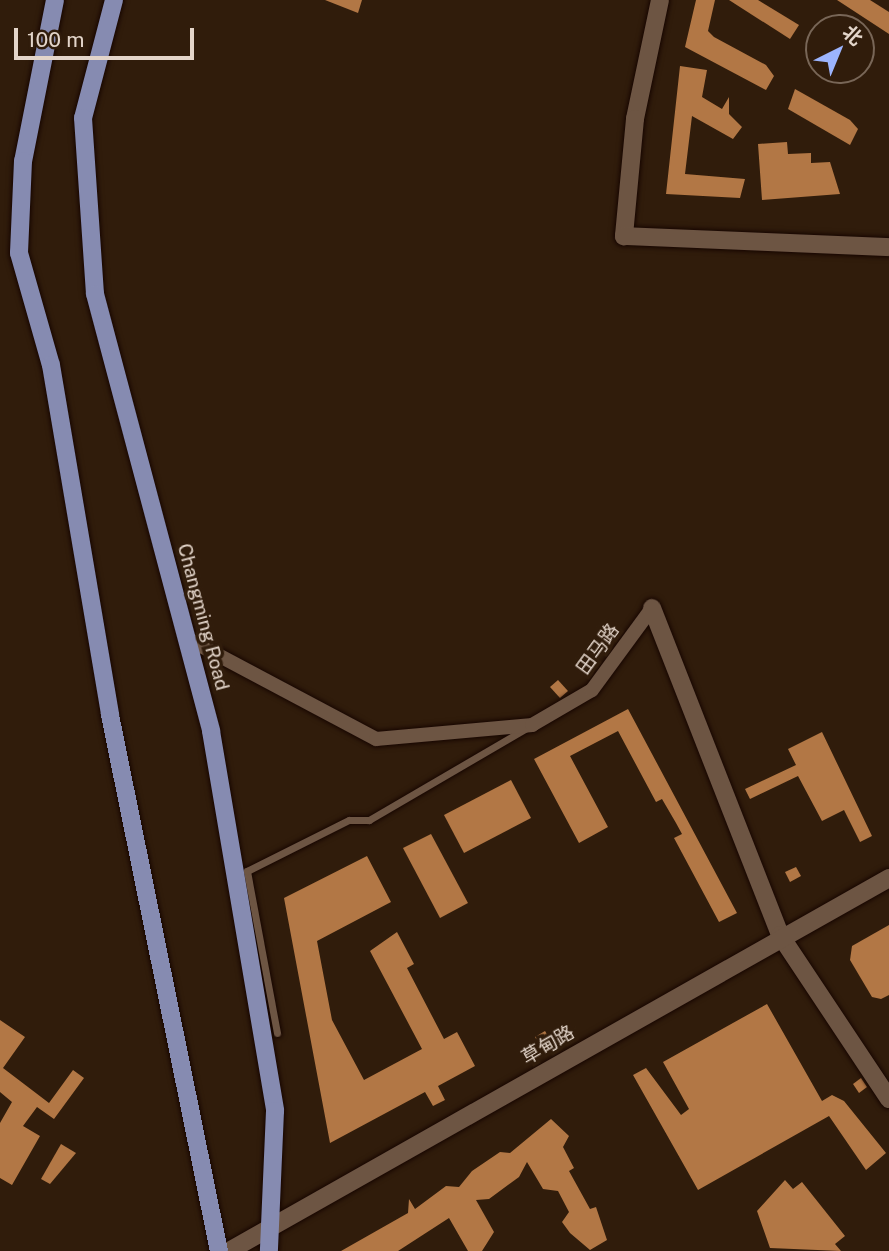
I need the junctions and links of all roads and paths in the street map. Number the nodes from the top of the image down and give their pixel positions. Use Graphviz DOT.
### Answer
graph roads {
  1 [pos="55,0"];
  2 [pos="114,0"];
  3 [pos="660,0"];
  4 [pos="889,247"];
  5 [pos="652,608"];
  6 [pos="188,639"];
  7 [pos="532,725"];
  8 [pos="889,878"];
  9 [pos="780,935"];
  10 [pos="277,1033"];
  11 [pos="889,1099"];
  12 [pos="267,1227"];
  13 [pos="219,1251"];
  14 [pos="229,1251"];
  15 [pos="269,1251"];
  1 -- 13 [label="main road"];
  2 -- 6 [label="main road, Changming Road"];
  3 -- 4 [label="street"];
  5 -- 7 [label="street, 田马路"];
  5 -- 9 [label="street"];
  6 -- 7 [label="street"];
  6 -- 12 [label="main road, Changming Road"];
  7 -- 10 [label="lane"];
  8 -- 9 [label="street, 草甸路"];
  9 -- 11 [label="street"];
  9 -- 12 [label="street, 草甸路"];
  12 -- 14 [label="street, 草甸路"];
  12 -- 15 [label="main road, Changming Road"];
}
